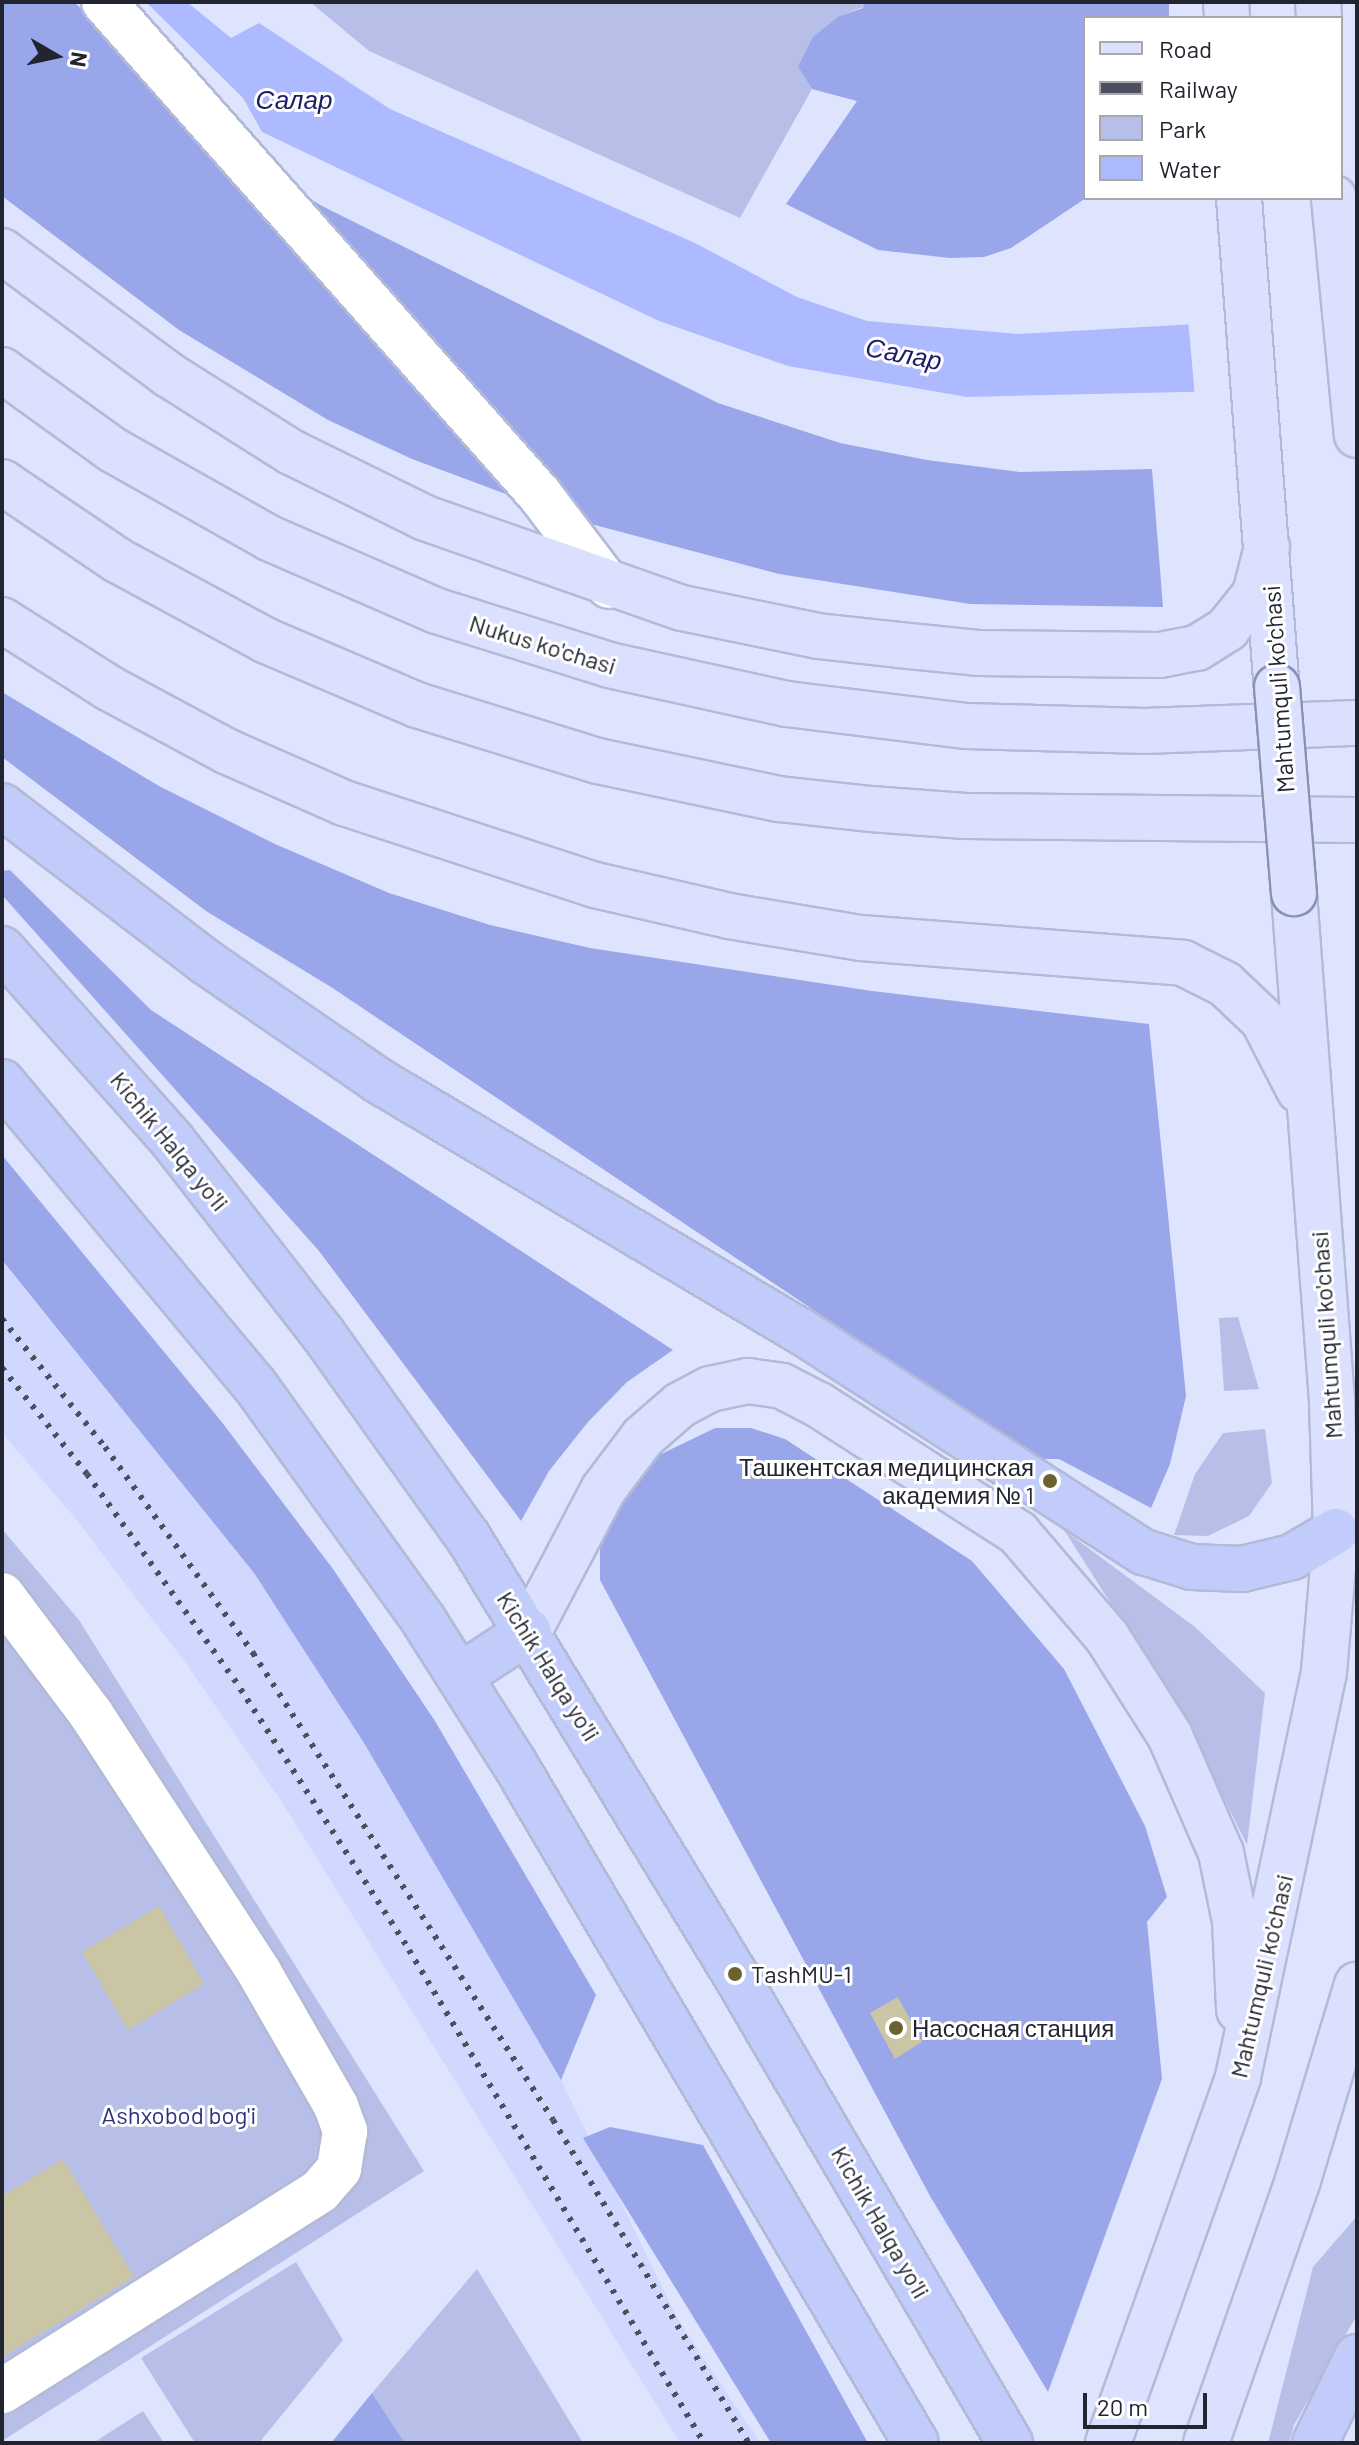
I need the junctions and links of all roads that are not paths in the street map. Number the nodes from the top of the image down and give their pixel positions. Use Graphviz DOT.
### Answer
graph roads {
  1 [pos="104,2"];
  2 [pos="1239,200"];
  3 [pos="1334,200"];
  4 [pos="2,251"];
  5 [pos="2,370"];
  6 [pos="1357,435"];
  7 [pos="2,482"];
  8 [pos="1267,547"];
  9 [pos="609,586"];
  10 [pos="2,620"];
  11 [pos="1357,723"];
  12 [pos="1357,805"];
  13 [pos="2,806"];
  14 [pos="1151,817"];
  15 [pos="1357,820"];
  16 [pos="2,949"];
  17 [pos="2,1082"];
  18 [pos="1311,1124"];
  19 [pos="1336,1531"];
  20 [pos="2,1595"];
  21 [pos="529,1631"];
  22 [pos="460,1676"];
  23 [pos="1357,1985"];
  24 [pos="1238,2077"];
  25 [pos="1357,2357"];
  26 [pos="2,2391"];
  27 [pos="916,2443"];
  28 [pos="1010,2443"];
  29 [pos="1108,2443"];
  30 [pos="1206,2443"];
  31 [pos="1315,2443"];
  1 -- 9 [label="lane"];
  2 -- 8 [label="main road, Mahtumquli ko'chasi"];
  3 -- 6 [label="main road"];
  4 -- 9 [label="main road"];
  5 -- 11 [label="main road, Nukus ko'chasi"];
  7 -- 14 [label="main road"];
  8 -- 9 [label="main road"];
  8 -- 18 [label="main road, Mahtumquli ko'chasi, bridge"];
  10 -- 18 [label="main road"];
  12 -- 14 [label="main road"];
  13 -- 19 [label="highway"];
  14 -- 15 [label="main road"];
  16 -- 21 [label="highway, Kichik Halqa yo'li"];
  17 -- 22 [label="highway"];
  18 -- 19 [label="main road, Mahtumquli ko'chasi"];
  19 -- 24 [label="main road, Mahtumquli ko'chasi"];
  20 -- 26 [label="lane"];
  21 -- 22 [label="highway"];
  21 -- 24 [label="main road"];
  21 -- 28 [label="highway, Kichik Halqa yo'li"];
  22 -- 27 [label="highway"];
  23 -- 30 [label="main road"];
  24 -- 29 [label="main road, Mahtumquli ko'chasi"];
  25 -- 31 [label="highway"];
}
